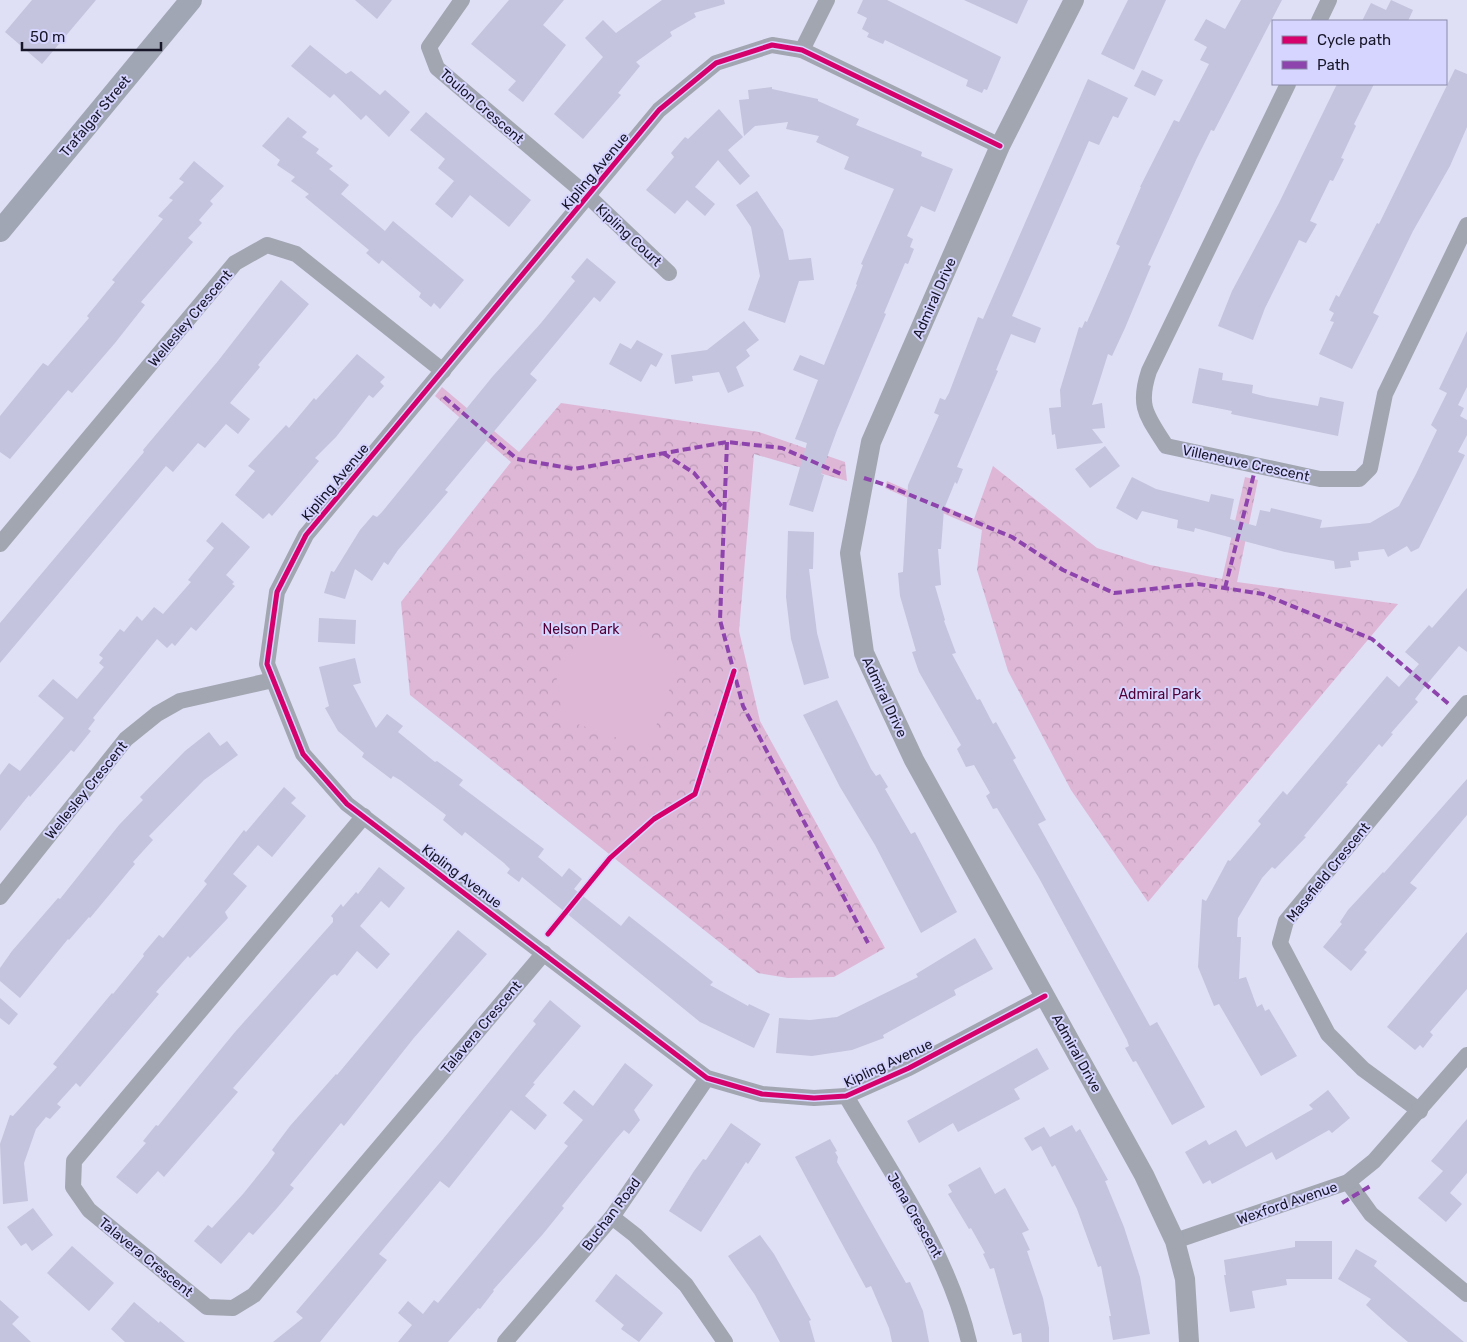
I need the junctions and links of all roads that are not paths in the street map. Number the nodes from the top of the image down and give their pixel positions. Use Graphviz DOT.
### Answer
graph roads {
  1 [pos="191,0"];
  2 [pos="462,0"];
  3 [pos="827,0"];
  4 [pos="1074,0"];
  5 [pos="1329,0"];
  6 [pos="1319,20"];
  7 [pos="802,50"];
  8 [pos="1288,85"];
  9 [pos="1000,146"];
  10 [pos="588,197"];
  11 [pos="1467,225"];
  12 [pos="0,231"];
  13 [pos="669,273"];
  14 [pos="443,371"];
  15 [pos="0,544"];
  16 [pos="274,680"];
  17 [pos="1467,703"];
  18 [pos="364,816"];
  19 [pos="0,896"];
  20 [pos="544,953"];
  21 [pos="1045,996"];
  22 [pos="1467,1055"];
  23 [pos="707,1078"];
  24 [pos="846,1096"];
  25 [pos="1420,1111"];
  26 [pos="1348,1182"];
  27 [pos="612,1217"];
  28 [pos="1175,1241"];
  29 [pos="1467,1294"];
  30 [pos="505,1342"];
  31 [pos="724,1342"];
  32 [pos="969,1342"];
  33 [pos="1189,1342"];
  1 -- 12 [label="main road, Trafalgar Street"];
  2 -- 10 [label="street, Toulon Crescent"];
  3 -- 7 [label="street"];
  4 -- 9 [label="street, Admiral Drive"];
  5 -- 6 [label="street"];
  7 -- 9 [label="street, Kipling Avenue"];
  7 -- 10 [label="street, Kipling Avenue"];
  8 -- 11 [label="street, Villeneuve Crescent"];
  9 -- 21 [label="street, Admiral Drive"];
  10 -- 13 [label="street, Kipling Court"];
  10 -- 14 [label="street, Kipling Avenue"];
  14 -- 15 [label="street, Wellesley Crescent"];
  14 -- 16 [label="street, Kipling Avenue"];
  16 -- 18 [label="street, Kipling Avenue"];
  16 -- 19 [label="street, Wellesley Crescent"];
  17 -- 25 [label="street, Masefield Crescent"];
  18 -- 20 [label="street, Kipling Avenue"];
  18 -- 20 [label="street, Talavera Crescent"];
  20 -- 23 [label="street, Kipling Avenue"];
  21 -- 24 [label="street, Kipling Avenue"];
  21 -- 28 [label="street, Admiral Drive"];
  22 -- 25 [label="street, Wexford Avenue"];
  23 -- 24 [label="street, Kipling Avenue"];
  23 -- 27 [label="street, Buchan Road"];
  24 -- 32 [label="street, Jena Crescent"];
  25 -- 26 [label="street, Wexford Avenue"];
  26 -- 28 [label="street, Wexford Avenue"];
  26 -- 29 [label="street"];
  27 -- 30 [label="street, Buchan Road"];
  27 -- 31 [label="street"];
  28 -- 33 [label="street, Admiral Drive"];
}
